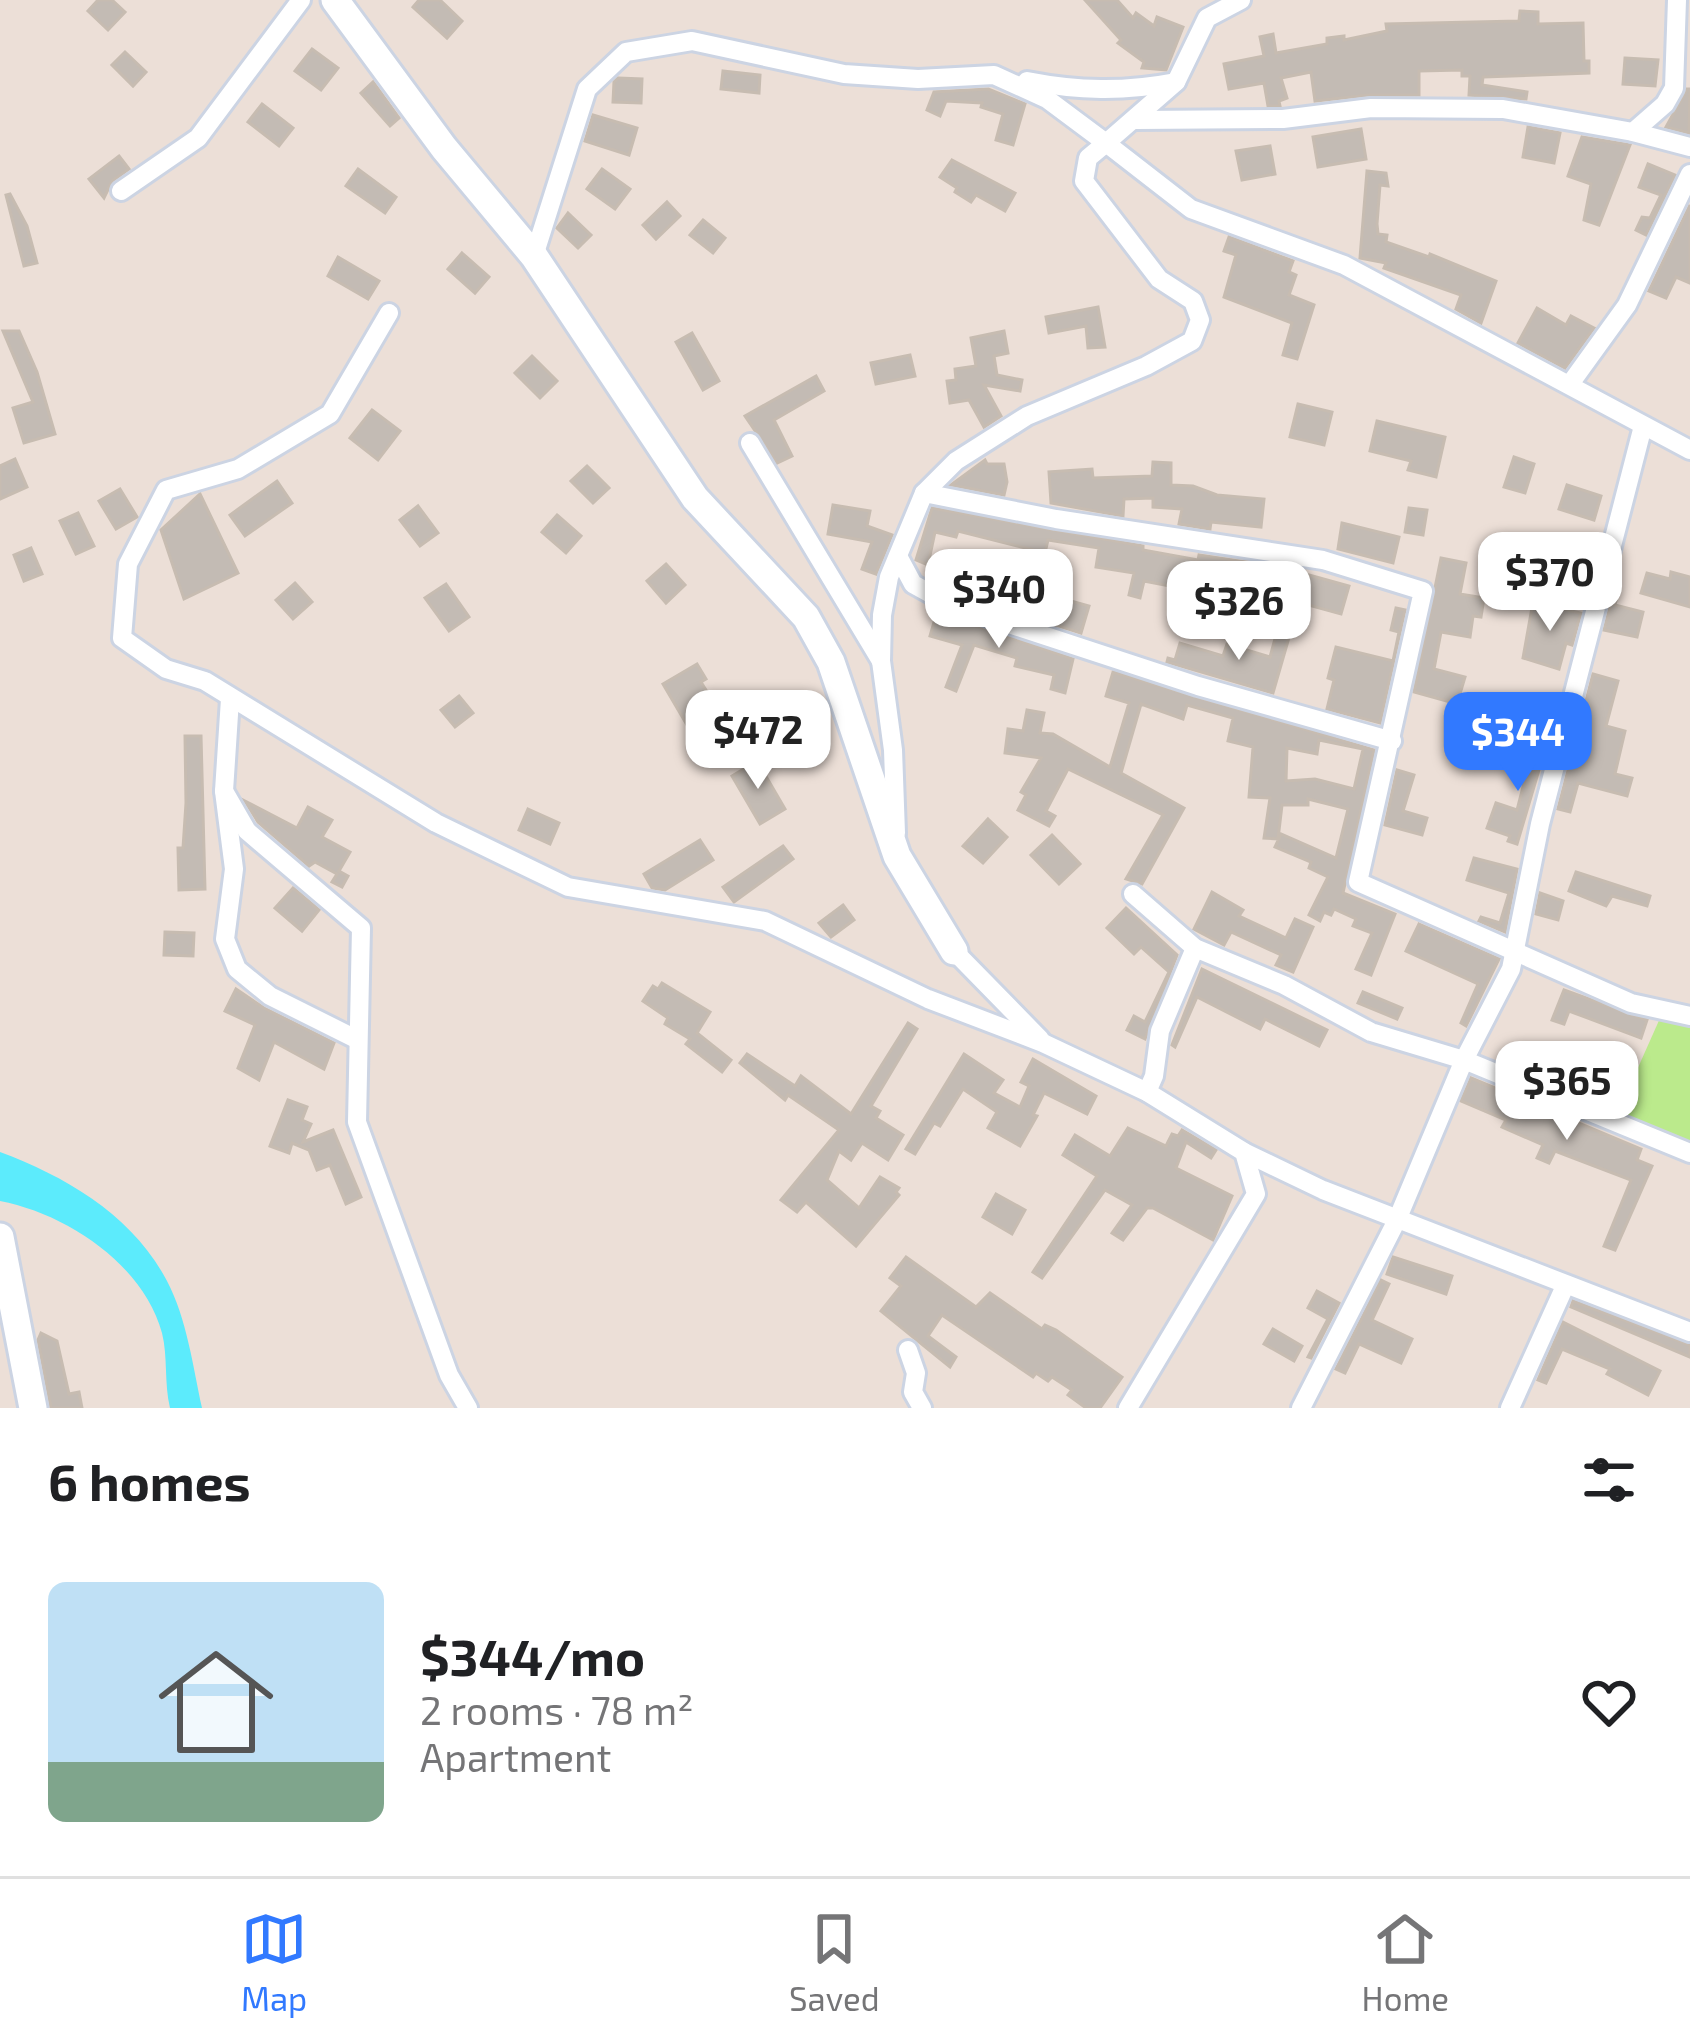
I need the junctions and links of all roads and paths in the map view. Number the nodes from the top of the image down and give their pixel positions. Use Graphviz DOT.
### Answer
graph roads {
  1 [pos="301,0"];
  2 [pos="335,0"];
  3 [pos="1241,0"];
  4 [pos="1677,0"];
  5 [pos="994,75"];
  6 [pos="1176,82"];
  7 [pos="1136,120"];
  8 [pos="1633,132"];
  9 [pos="1106,143"];
  10 [pos="1690,147"];
  11 [pos="1690,174"];
  12 [pos="121,191"];
  13 [pos="535,256"];
  14 [pos="389,313"];
  15 [pos="1570,384"];
  16 [pos="1642,426"];
  17 [pos="750,443"];
  18 [pos="1690,450"];
  19 [pos="924,493"];
  20 [pos="898,556"];
  21 [pos="880,662"];
  22 [pos="230,698"];
  23 [pos="1392,741"];
  24 [pos="224,791"];
  25 [pos="897,856"];
  26 [pos="1133,894"];
  27 [pos="1195,948"];
  28 [pos="954,951"];
  29 [pos="1513,953"];
  30 [pos="1690,1016"];
  31 [pos="356,1039"];
  32 [pos="1043,1043"];
  33 [pos="1464,1060"];
  34 [pos="1147,1091"];
  35 [pos="1244,1152"];
  36 [pos="1690,1153"];
  37 [pos="1397,1220"];
  38 [pos="0,1237"];
  39 [pos="1565,1286"];
  40 [pos="1690,1332"];
  41 [pos="908,1350"];
  42 [pos="33,1408"];
  43 [pos="468,1408"];
  44 [pos="922,1408"];
  45 [pos="1128,1408"];
  46 [pos="1301,1408"];
  47 [pos="1510,1408"];
  1 -- 12 [label="street"];
  2 -- 13 [label="street"];
  3 -- 6 [label="street"];
  4 -- 8 [label="street"];
  5 -- 6 [label="street"];
  5 -- 9 [label="street"];
  5 -- 13 [label="street"];
  6 -- 7 [label="street"];
  7 -- 8 [label="street"];
  7 -- 9 [label="street"];
  8 -- 10 [label="street"];
  9 -- 15 [label="street"];
  9 -- 19 [label="street"];
  11 -- 15 [label="street"];
  13 -- 25 [label="street"];
  14 -- 22 [label="street"];
  15 -- 16 [label="street"];
  16 -- 18 [label="street"];
  16 -- 29 [label="street"];
  17 -- 21 [label="street"];
  19 -- 20 [label="street"];
  19 -- 23 [label="street"];
  20 -- 21 [label="street"];
  20 -- 23 [label="street"];
  21 -- 25 [label="street"];
  22 -- 24 [label="street"];
  22 -- 32 [label="street"];
  23 -- 29 [label="street"];
  24 -- 31 [label="street"];
  24 -- 31 [label="street"];
  25 -- 28 [label="street"];
  26 -- 27 [label="street"];
  27 -- 33 [label="street"];
  27 -- 34 [label="street"];
  28 -- 32 [label="street"];
  29 -- 30 [label="street"];
  29 -- 33 [label="street"];
  31 -- 43 [label="street"];
  32 -- 34 [label="street"];
  33 -- 36 [label="street"];
  33 -- 37 [label="street"];
  34 -- 35 [label="street"];
  35 -- 37 [label="street"];
  35 -- 45 [label="street"];
  37 -- 39 [label="street"];
  37 -- 46 [label="street"];
  38 -- 42 [label="street"];
  39 -- 40 [label="street"];
  39 -- 47 [label="street"];
  41 -- 44 [label="street"];
}
